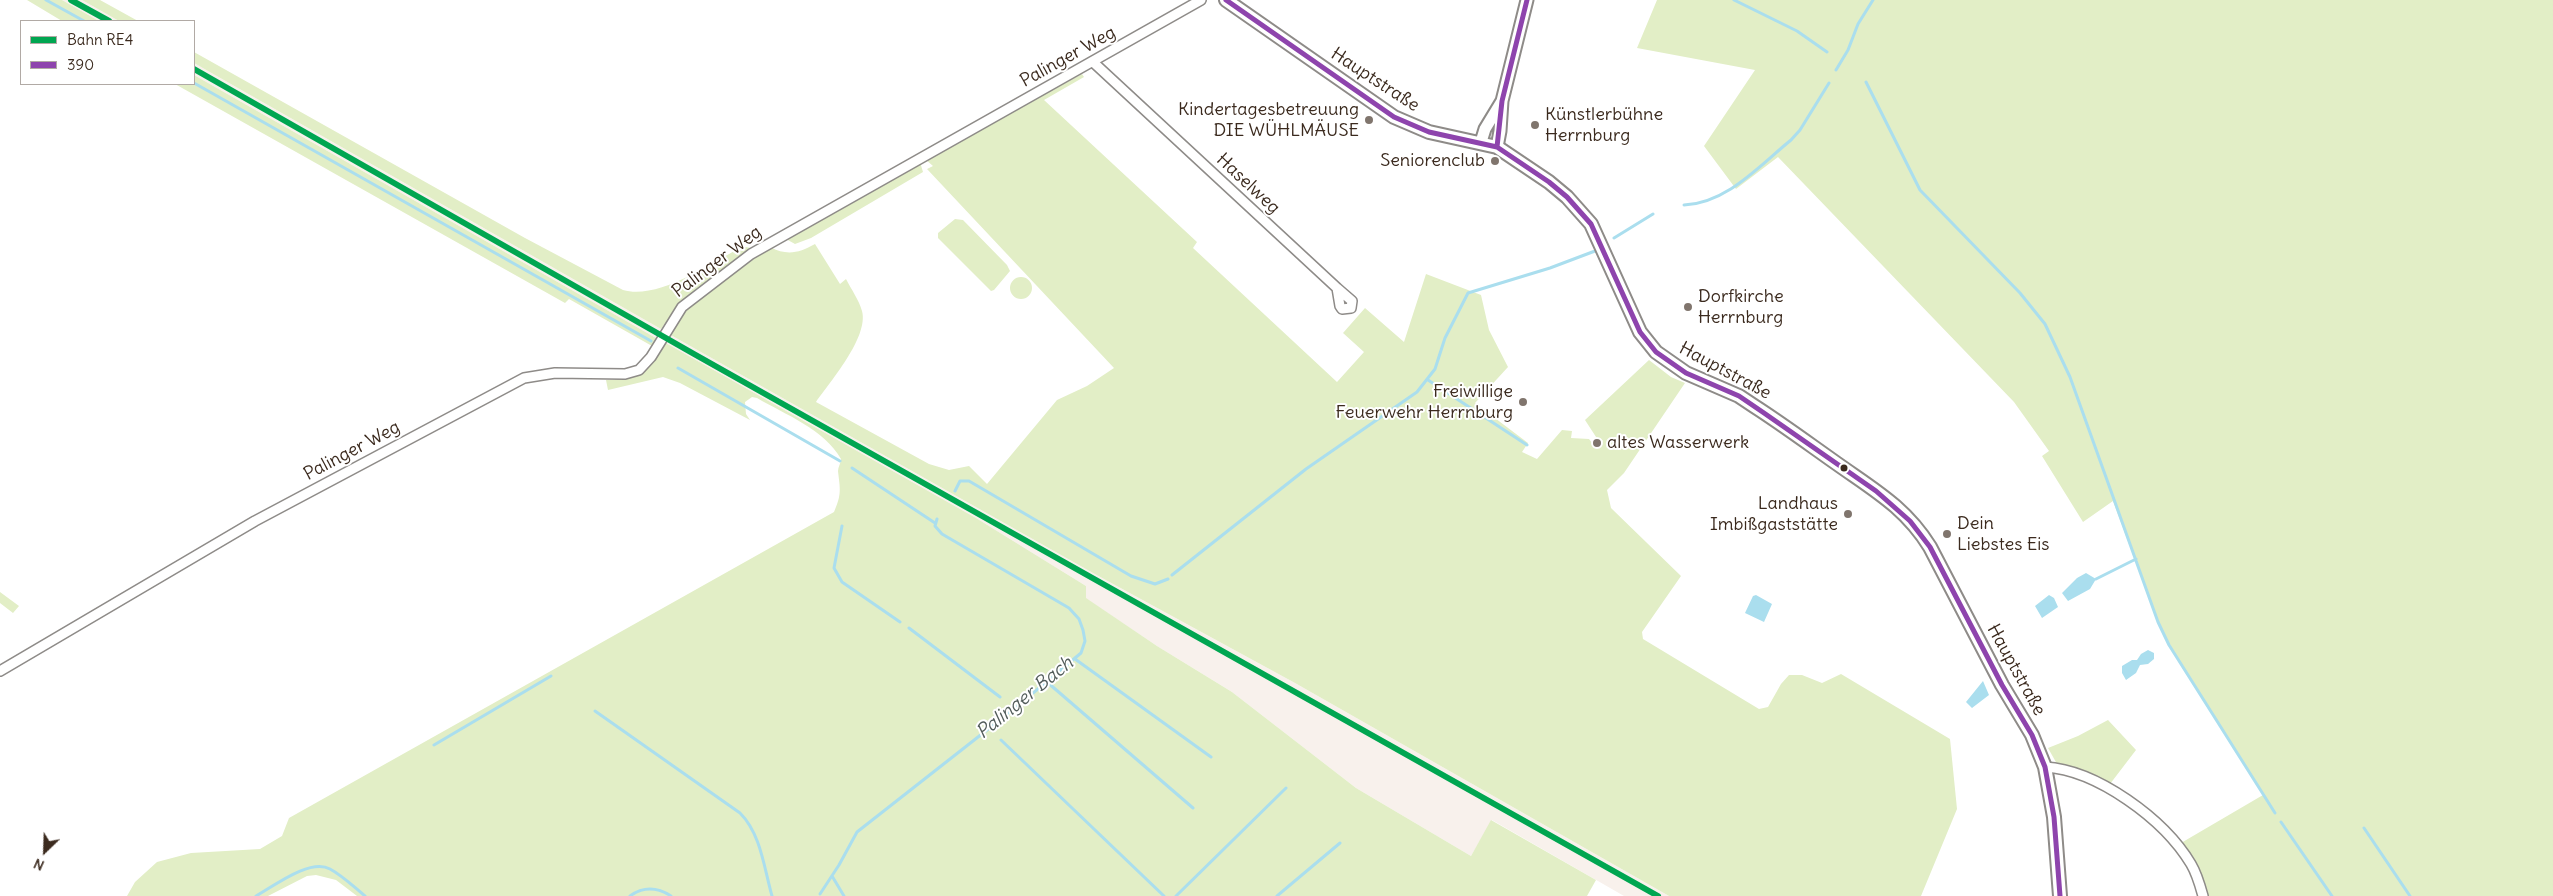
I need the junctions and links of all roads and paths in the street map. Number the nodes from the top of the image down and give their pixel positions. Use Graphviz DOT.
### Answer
graph roads {
  1 [pos="1201,0"];
  2 [pos="1226,0"];
  3 [pos="1527,0"];
  4 [pos="1093,62"];
  5 [pos="1502,101"];
  6 [pos="1481,142"];
  7 [pos="1497,147"];
  8 [pos="1337,288"];
  9 [pos="0,671"];
  10 [pos="2045,767"];
  11 [pos="2060,896"];
  12 [pos="2203,896"];
  1 -- 4 [label="street, Palinger Weg"];
  2 -- 6 [label="main road, Hauptstraße"];
  3 -- 5 [label="street"];
  4 -- 8 [label="street, Haselweg"];
  4 -- 9 [label="street, Palinger Weg"];
  5 -- 6 [label="street"];
  5 -- 7 [label="street"];
  6 -- 7 [label="main road, Hauptstraße"];
  7 -- 10 [label="main road, Hauptstraße"];
  10 -- 11 [label="main road, Hauptstraße"];
  10 -- 12 [label="street"];
}
